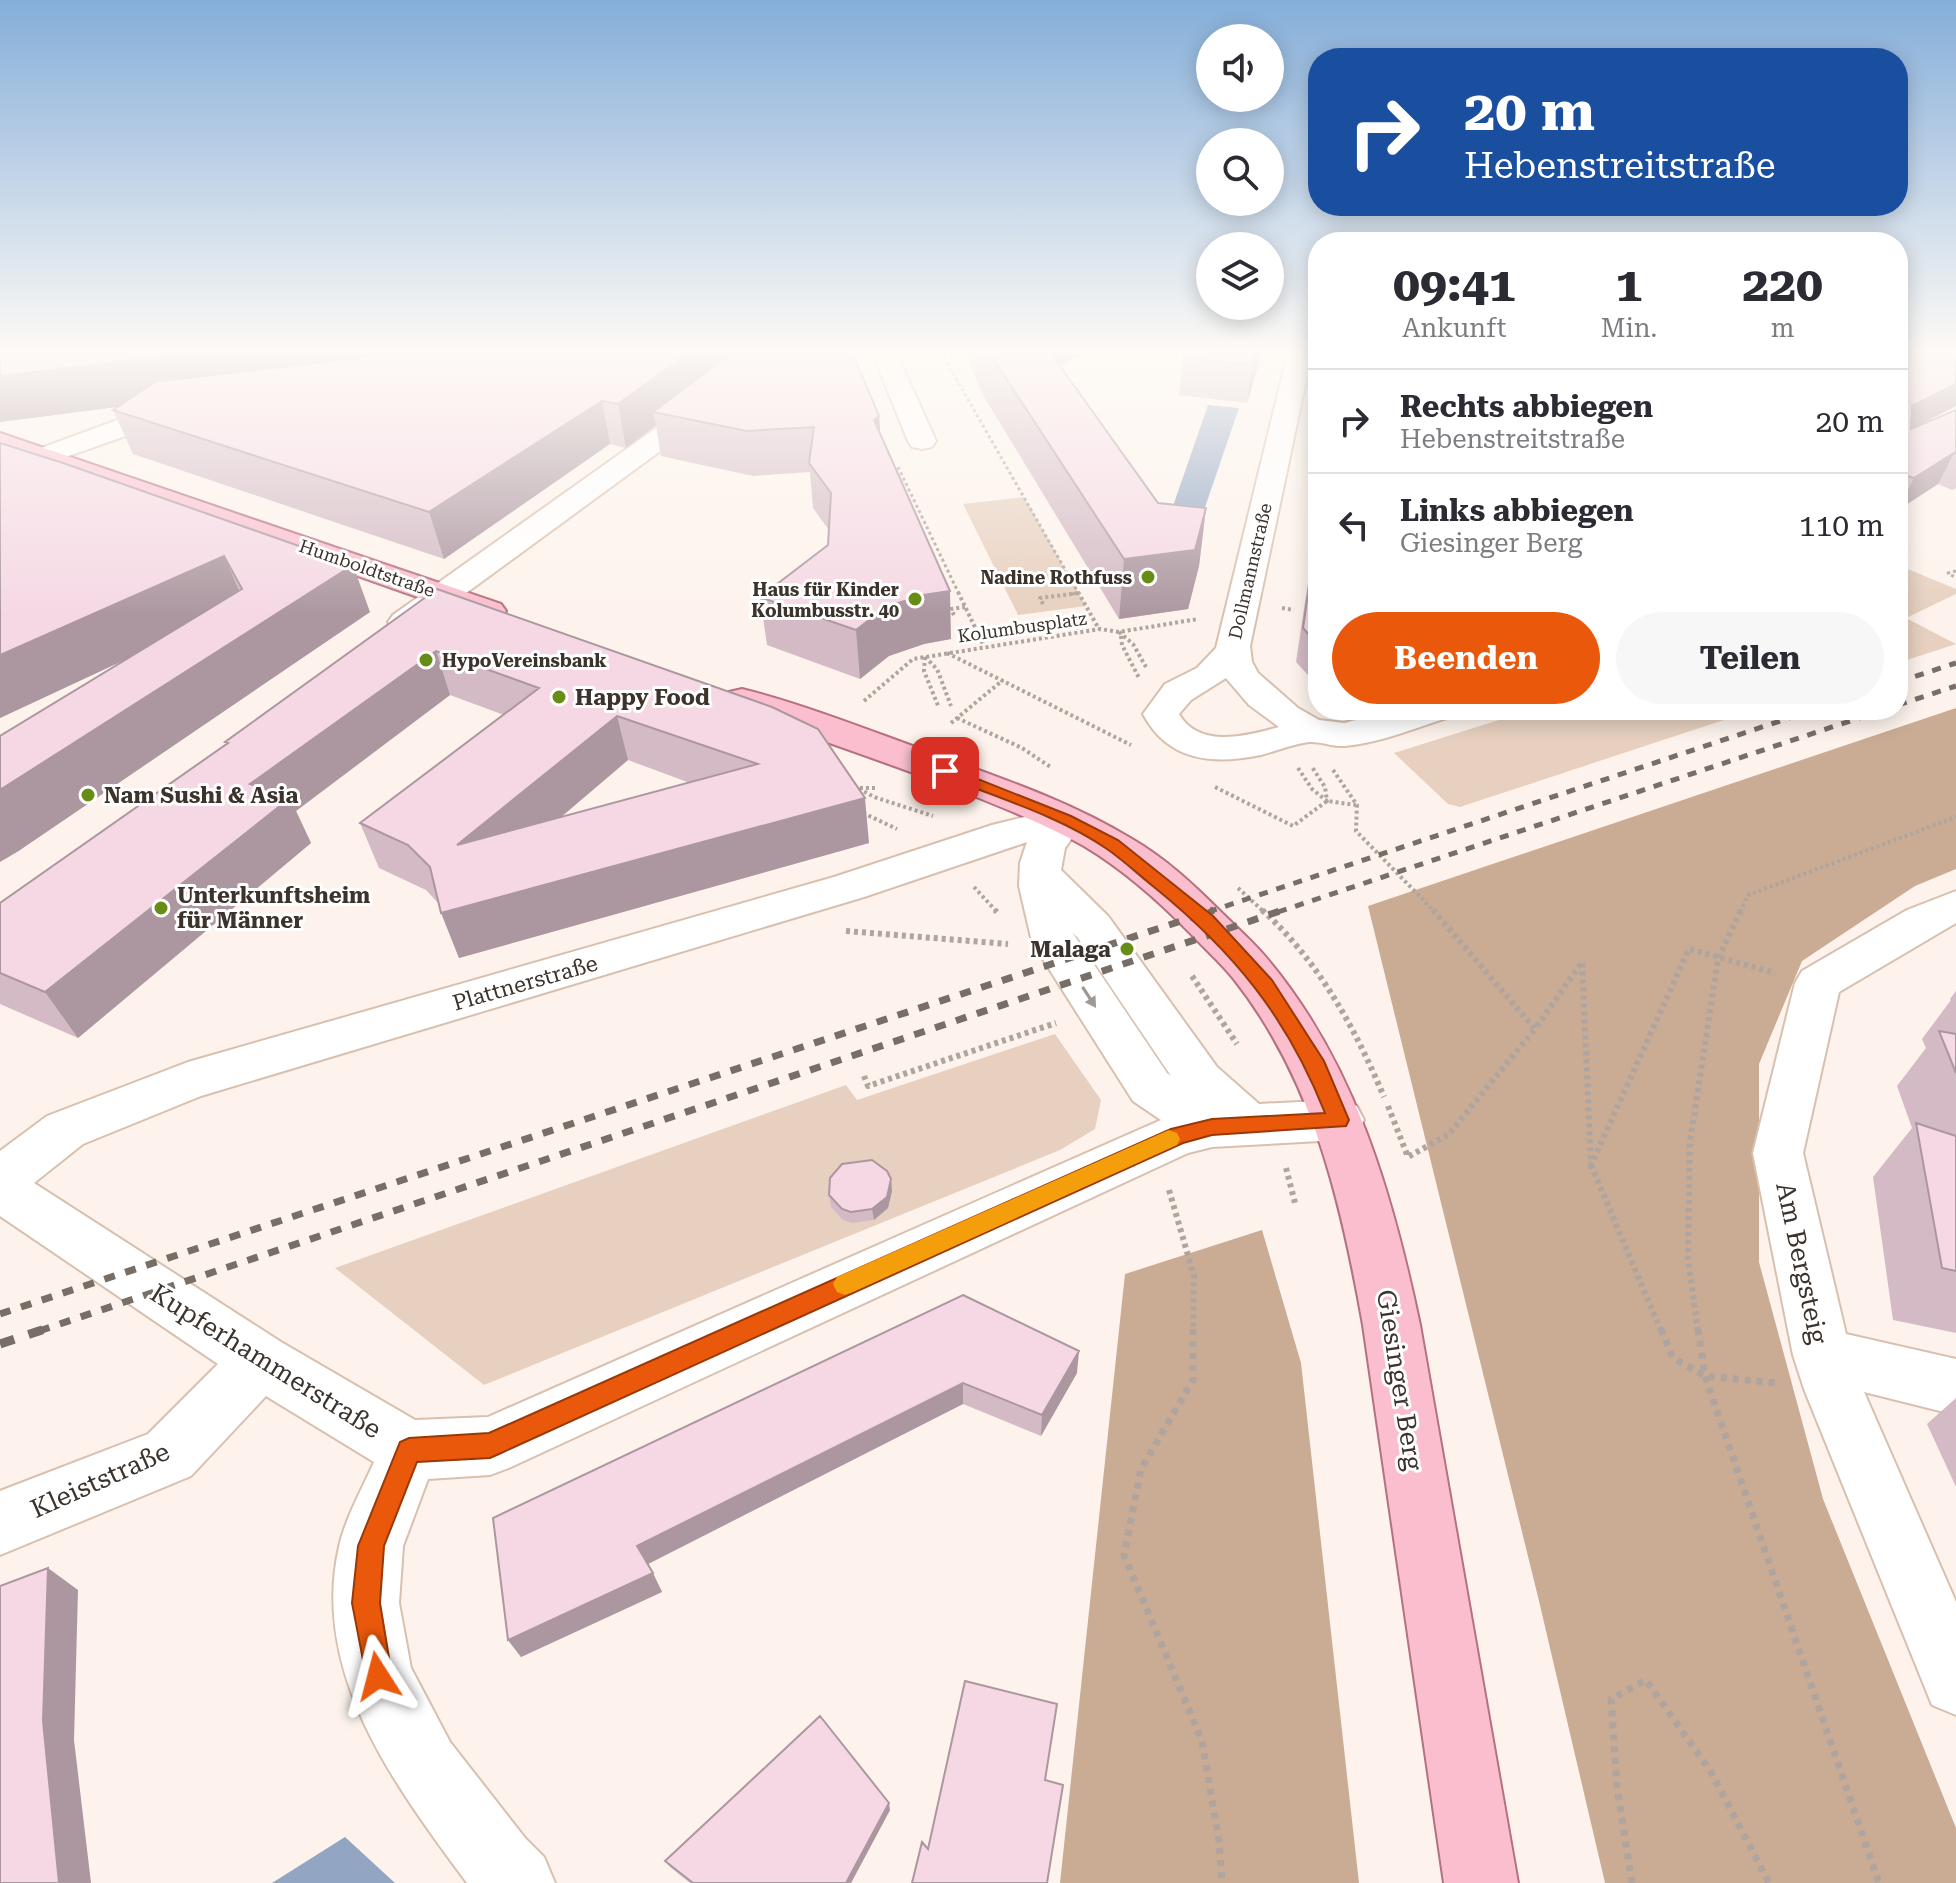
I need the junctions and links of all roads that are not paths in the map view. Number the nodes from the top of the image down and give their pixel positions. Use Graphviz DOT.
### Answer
graph roads {
  1 [pos="90,440"];
  2 [pos="660,440"];
  3 [pos="1280,440"];
  4 [pos="0,441"];
  5 [pos="46,456"];
  6 [pos="443,595"];
  7 [pos="514,620"];
  8 [pos="383,638"];
  9 [pos="1233,650"];
  10 [pos="708,688"];
  11 [pos="1400,720"];
  12 [pos="1307,731"];
  13 [pos="1065,820"];
  14 [pos="1041,875"];
  15 [pos="1956,906"];
  16 [pos="1339,1120"];
  17 [pos="1249,1124"];
  18 [pos="0,1180"];
  19 [pos="0,1188"];
  20 [pos="261,1361"];
  21 [pos="1827,1372"];
  22 [pos="1956,1387"];
  23 [pos="409,1450"];
  24 [pos="0,1523"];
  25 [pos="1956,1681"];
  26 [pos="518,1883"];
  27 [pos="1481,1883"];
  1 -- 5 [label="street"];
  2 -- 6 [label="street"];
  3 -- 9 [label="street, Dollmannstraße"];
  4 -- 5 [label="main road, Humboldtstraße"];
  5 -- 6 [label="main road, Humboldtstraße"];
  6 -- 7 [label="main road, Humboldtstraße"];
  6 -- 8 [label="street"];
  9 -- 12 [label="street, Dollmannstraße"];
  9 -- 12 [label="street, Dollmannstraße"];
  10 -- 13 [label="main road"];
  11 -- 12 [label="street"];
  13 -- 14 [label="street"];
  13 -- 16 [label="main road, Giesinger Berg"];
  13 -- 18 [label="street, Plattnerstraße"];
  14 -- 17 [label="street"];
  14 -- 17 [label="street, one-way"];
  15 -- 21 [label="street, Am Bergsteig"];
  16 -- 17 [label="street"];
  16 -- 27 [label="main road, Giesinger Berg"];
  17 -- 23 [label="street"];
  19 -- 20 [label="street, Kupferhammerstraße"];
  20 -- 23 [label="street, Kupferhammerstraße"];
  20 -- 24 [label="street, Kleiststraße"];
  21 -- 22 [label="street"];
  21 -- 25 [label="street, Am Bergsteig"];
  23 -- 26 [label="street"];
}
